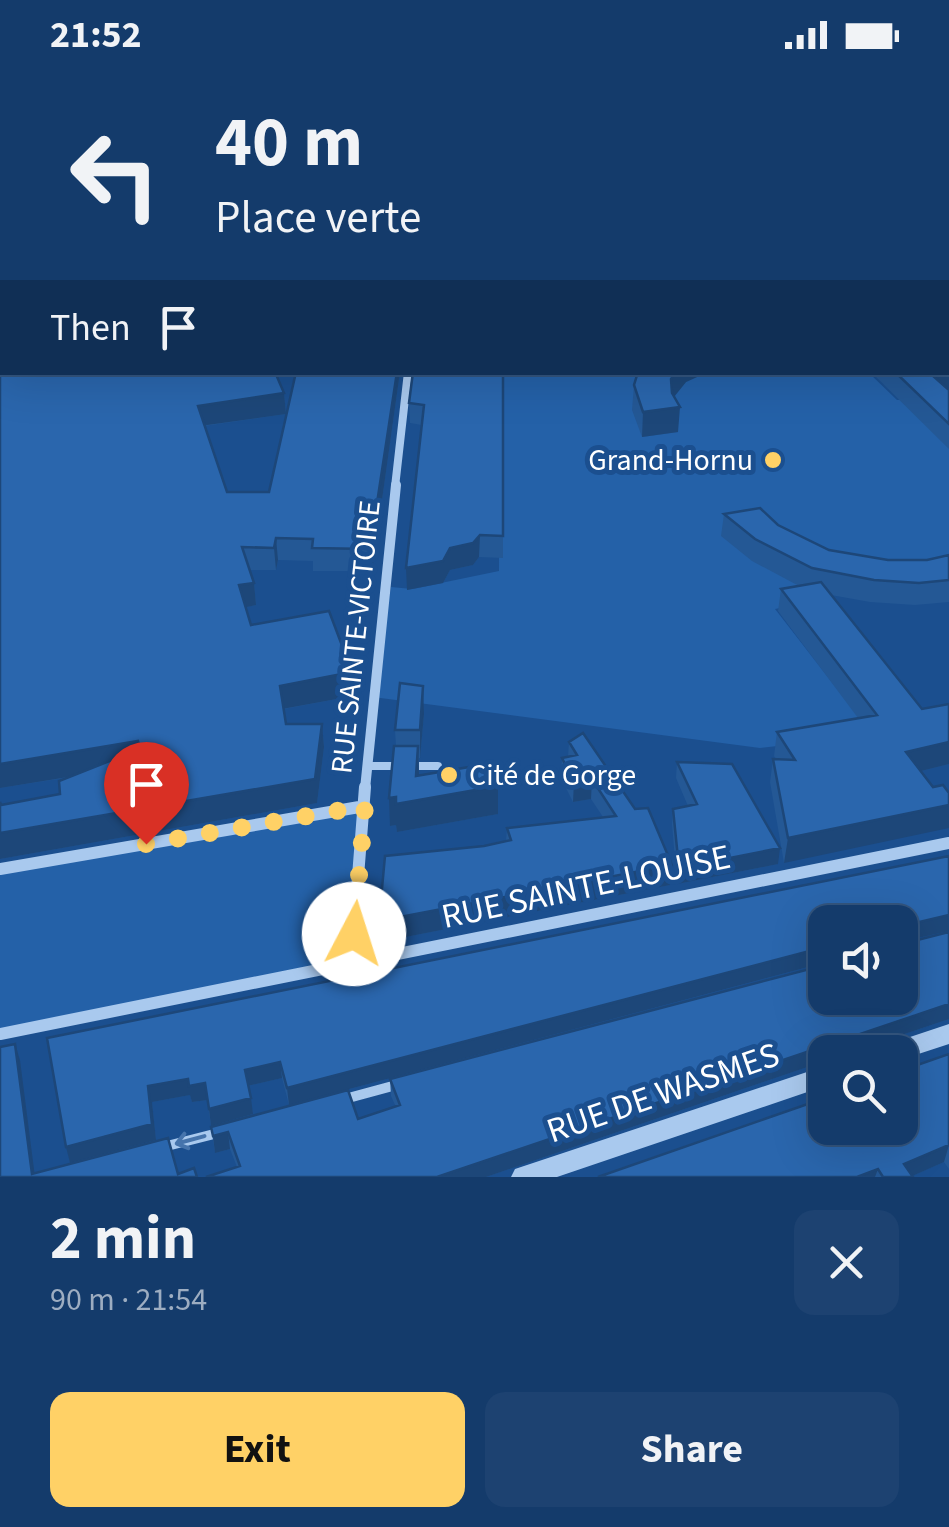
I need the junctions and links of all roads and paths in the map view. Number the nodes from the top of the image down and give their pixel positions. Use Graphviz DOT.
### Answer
graph roads {
  1 [pos="408,375"];
  2 [pos="368,766"];
  3 [pos="438,766"];
  4 [pos="365,806"];
  5 [pos="949,843"];
  6 [pos="0,869"];
  7 [pos="351,966"];
  8 [pos="0,1034"];
  9 [pos="949,1034"];
  10 [pos="918,1044"];
  11 [pos="410,1082"];
  12 [pos="808,1082"];
  13 [pos="334,1102"];
  14 [pos="240,1127"];
  15 [pos="146,1152"];
  16 [pos="524,1177"];
  1 -- 2 [label="street, RUE SAINTE-VICTOIRE"];
  2 -- 3 [label="lane"];
  2 -- 4 [label="street, RUE SAINTE-VICTOIRE"];
  4 -- 6 [label="street"];
  4 -- 7 [label="street, RUE SAINTE-VICTOIRE"];
  5 -- 7 [label="street, RUE SAINTE-LOUISE"];
  7 -- 8 [label="street, RUE SAINTE-LOUISE"];
  9 -- 10 [label="street"];
  11 -- 13 [label="lane"];
  12 -- 16 [label="street, RUE DE WASMES"];
  14 -- 15 [label="lane, one-way"];
}
